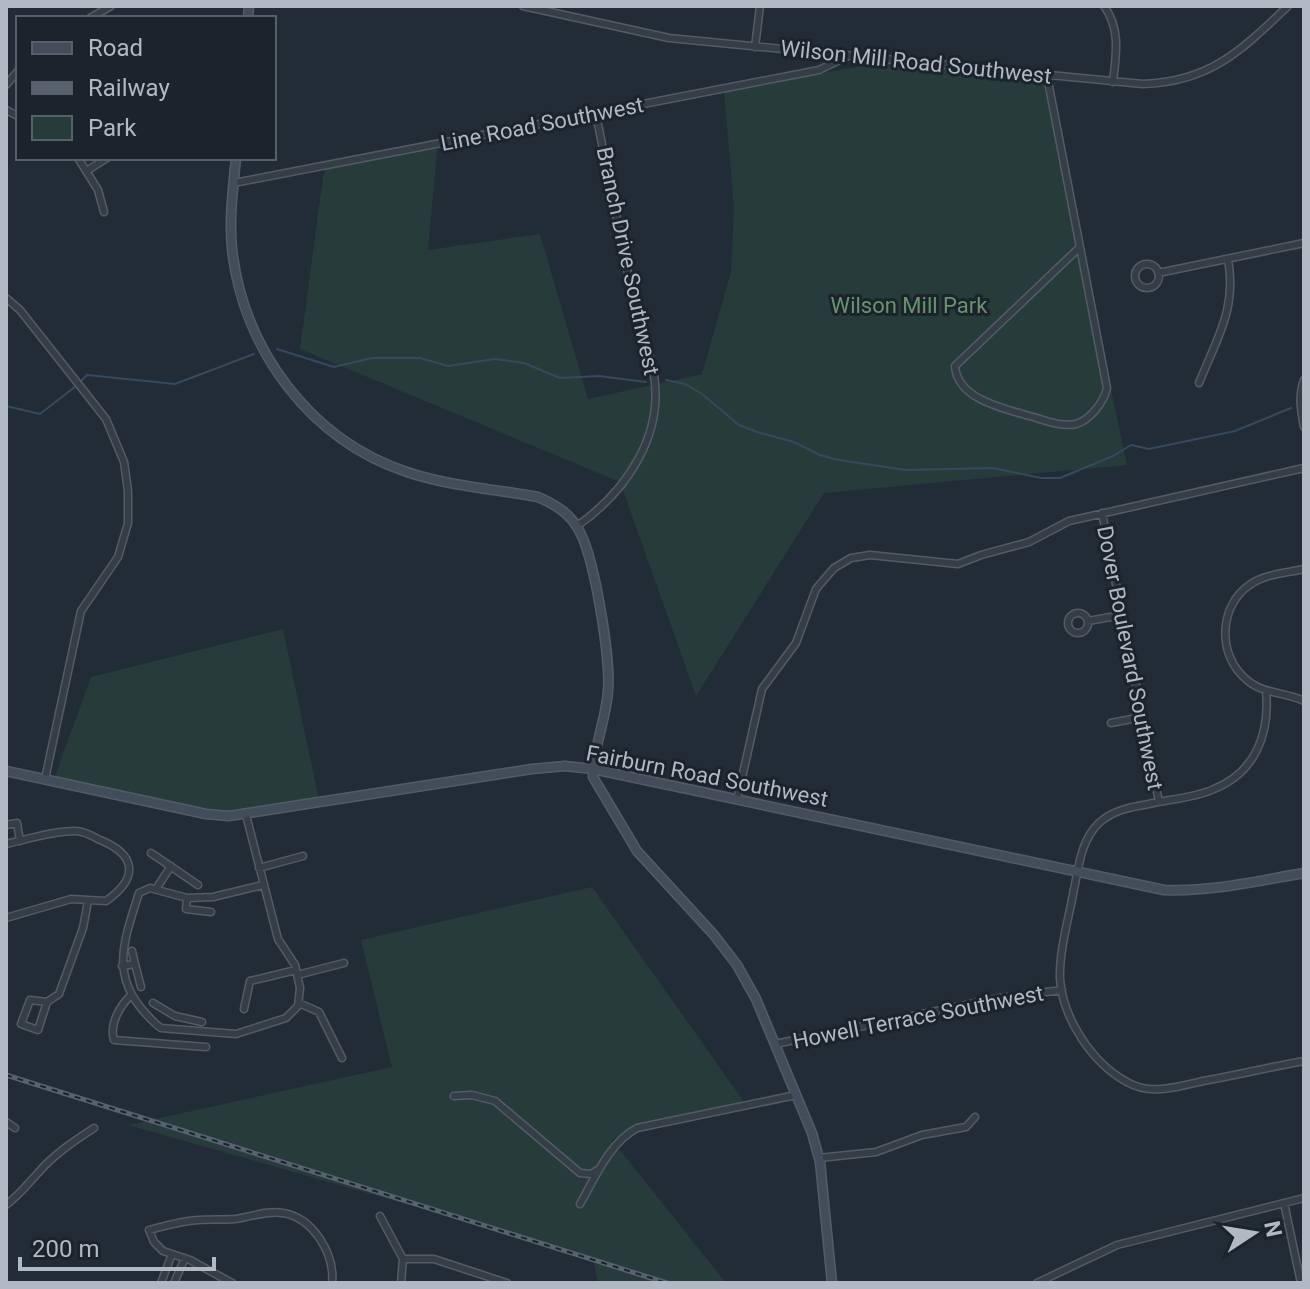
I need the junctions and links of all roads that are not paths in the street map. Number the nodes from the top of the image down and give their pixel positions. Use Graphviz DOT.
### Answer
graph roads {
  1 [pos="111,6"];
  2 [pos="523,6"];
  3 [pos="760,6"];
  4 [pos="1104,6"];
  5 [pos="1288,6"];
  6 [pos="94,16"];
  7 [pos="755,47"];
  8 [pos="848,56"];
  9 [pos="1047,76"];
  10 [pos="1113,82"];
  11 [pos="596,114"];
  12 [pos="80,160"];
  13 [pos="104,160"];
  14 [pos="236,160"];
  15 [pos="88,170"];
  16 [pos="234,183"];
  17 [pos="104,212"];
  18 [pos="1304,243"];
  19 [pos="1080,247"];
  20 [pos="1228,259"];
  21 [pos="1158,273"];
  22 [pos="6,298"];
  23 [pos="1304,380"];
  24 [pos="1199,383"];
  25 [pos="1304,427"];
  26 [pos="1304,468"];
  27 [pos="1102,513"];
  28 [pos="577,526"];
  29 [pos="1304,569"];
  30 [pos="1122,615"];
  31 [pos="1088,621"];
  32 [pos="1266,691"];
  33 [pos="1304,701"];
  34 [pos="1142,717"];
  35 [pos="1111,723"];
  36 [pos="593,769"];
  37 [pos="6,771"];
  38 [pos="45,779"];
  39 [pos="737,800"];
  40 [pos="1159,802"];
  41 [pos="246,815"];
  42 [pos="6,825"];
  43 [pos="20,841"];
  44 [pos="6,844"];
  45 [pos="151,853"];
  46 [pos="303,856"];
  47 [pos="171,866"];
  48 [pos="259,868"];
  49 [pos="1078,872"];
  50 [pos="1304,873"];
  51 [pos="198,885"];
  52 [pos="263,885"];
  53 [pos="156,889"];
  54 [pos="187,898"];
  55 [pos="88,901"];
  56 [pos="211,912"];
  57 [pos="6,918"];
  58 [pos="132,951"];
  59 [pos="344,963"];
  60 [pos="135,964"];
  61 [pos="122,966"];
  62 [pos="296,973"];
  63 [pos="141,987"];
  64 [pos="1062,990"];
  65 [pos="131,995"];
  66 [pos="47,1002"];
  67 [pos="153,1003"];
  68 [pos="299,1003"];
  69 [pos="244,1009"];
  70 [pos="178,1017"];
  71 [pos="202,1022"];
  72 [pos="174,1029"];
  73 [pos="169,1043"];
  74 [pos="775,1044"];
  75 [pos="206,1047"];
  76 [pos="342,1058"];
  77 [pos="1304,1061"];
  78 [pos="796,1095"];
  79 [pos="454,1096"];
  80 [pos="975,1117"];
  81 [pos="6,1122"];
  82 [pos="15,1128"];
  83 [pos="94,1128"];
  84 [pos="819,1158"];
  85 [pos="601,1167"];
  86 [pos="1304,1198"];
  87 [pos="1284,1203"];
  88 [pos="580,1204"];
  89 [pos="6,1205"];
  90 [pos="380,1216"];
  91 [pos="172,1254"];
  92 [pos="185,1258"];
  93 [pos="403,1259"];
  94 [pos="161,1283"];
  95 [pos="174,1283"];
  96 [pos="232,1283"];
  97 [pos="332,1283"];
  98 [pos="401,1283"];
  99 [pos="507,1283"];
  100 [pos="832,1283"];
  101 [pos="1037,1283"];
  102 [pos="1301,1283"];
  1 -- 6 [label="street"];
  2 -- 7 [label="street, Wilson Mill Road Southwest"];
  3 -- 7 [label="street"];
  4 -- 10 [label="street"];
  5 -- 10 [label="street, Wilson Mill Road Southwest"];
  7 -- 8 [label="street, Wilson Mill Road Southwest"];
  8 -- 9 [label="street, Wilson Mill Road Southwest"];
  8 -- 11 [label="street, Line Road Southwest"];
  9 -- 10 [label="street, Wilson Mill Road Southwest"];
  9 -- 19 [label="street"];
  11 -- 16 [label="street, Line Road Southwest"];
  11 -- 28 [label="street, Branch Drive Southwest"];
  12 -- 15 [label="street"];
  13 -- 15 [label="street"];
  14 -- 16 [label="street"];
  15 -- 17 [label="street"];
  16 -- 28 [label="street"];
  18 -- 20 [label="street"];
  19 -- 19 [label="street"];
  20 -- 21 [label="street"];
  20 -- 24 [label="street"];
  22 -- 38 [label="street"];
  23 -- 25 [label="street"];
  26 -- 27 [label="street"];
  27 -- 30 [label="street, Dover Boulevard Southwest"];
  27 -- 39 [label="street"];
  28 -- 36 [label="street"];
  29 -- 32 [label="street"];
  30 -- 31 [label="street"];
  30 -- 34 [label="street, Dover Boulevard Southwest"];
  32 -- 33 [label="street"];
  32 -- 40 [label="street"];
  34 -- 35 [label="street"];
  34 -- 40 [label="street, Dover Boulevard Southwest"];
  36 -- 39 [label="street, Fairburn Road Southwest"];
  36 -- 41 [label="street, Fairburn Road Southwest"];
  36 -- 74 [label="street"];
  37 -- 38 [label="street, Fairburn Road Southwest"];
  38 -- 41 [label="street, Fairburn Road Southwest"];
  39 -- 49 [label="street, Fairburn Road Southwest"];
  40 -- 49 [label="street"];
  41 -- 48 [label="street"];
  42 -- 43 [label="street"];
  43 -- 44 [label="street"];
  43 -- 55 [label="street"];
  45 -- 47 [label="street"];
  46 -- 48 [label="street"];
  47 -- 51 [label="street"];
  47 -- 53 [label="street"];
  48 -- 52 [label="street"];
  49 -- 50 [label="street, Fairburn Road Southwest"];
  49 -- 64 [label="street"];
  52 -- 54 [label="street"];
  52 -- 62 [label="street"];
  53 -- 54 [label="street"];
  53 -- 61 [label="street"];
  54 -- 56 [label="street"];
  55 -- 57 [label="street"];
  55 -- 66 [label="street"];
  58 -- 60 [label="street"];
  59 -- 62 [label="street"];
  60 -- 61 [label="street"];
  60 -- 63 [label="street"];
  61 -- 65 [label="street"];
  62 -- 68 [label="street"];
  62 -- 69 [label="street"];
  64 -- 74 [label="street, Howell Terrace Southwest"];
  64 -- 77 [label="street"];
  65 -- 72 [label="street"];
  65 -- 73 [label="street"];
  66 -- 66 [label="street"];
  67 -- 70 [label="street"];
  68 -- 72 [label="street"];
  68 -- 76 [label="street"];
  70 -- 71 [label="street"];
  70 -- 72 [label="street"];
  72 -- 73 [label="street"];
  73 -- 75 [label="street"];
  74 -- 78 [label="street"];
  78 -- 84 [label="street"];
  78 -- 85 [label="street"];
  79 -- 85 [label="street"];
  80 -- 84 [label="street"];
  81 -- 82 [label="street"];
  83 -- 89 [label="street"];
  84 -- 100 [label="street"];
  85 -- 88 [label="street"];
  86 -- 87 [label="street"];
  87 -- 101 [label="street"];
  87 -- 102 [label="street"];
  90 -- 93 [label="street"];
  91 -- 92 [label="street"];
  91 -- 94 [label="street"];
  91 -- 97 [label="street"];
  92 -- 95 [label="street"];
  92 -- 96 [label="street"];
  93 -- 98 [label="street"];
  93 -- 99 [label="street"];
}
